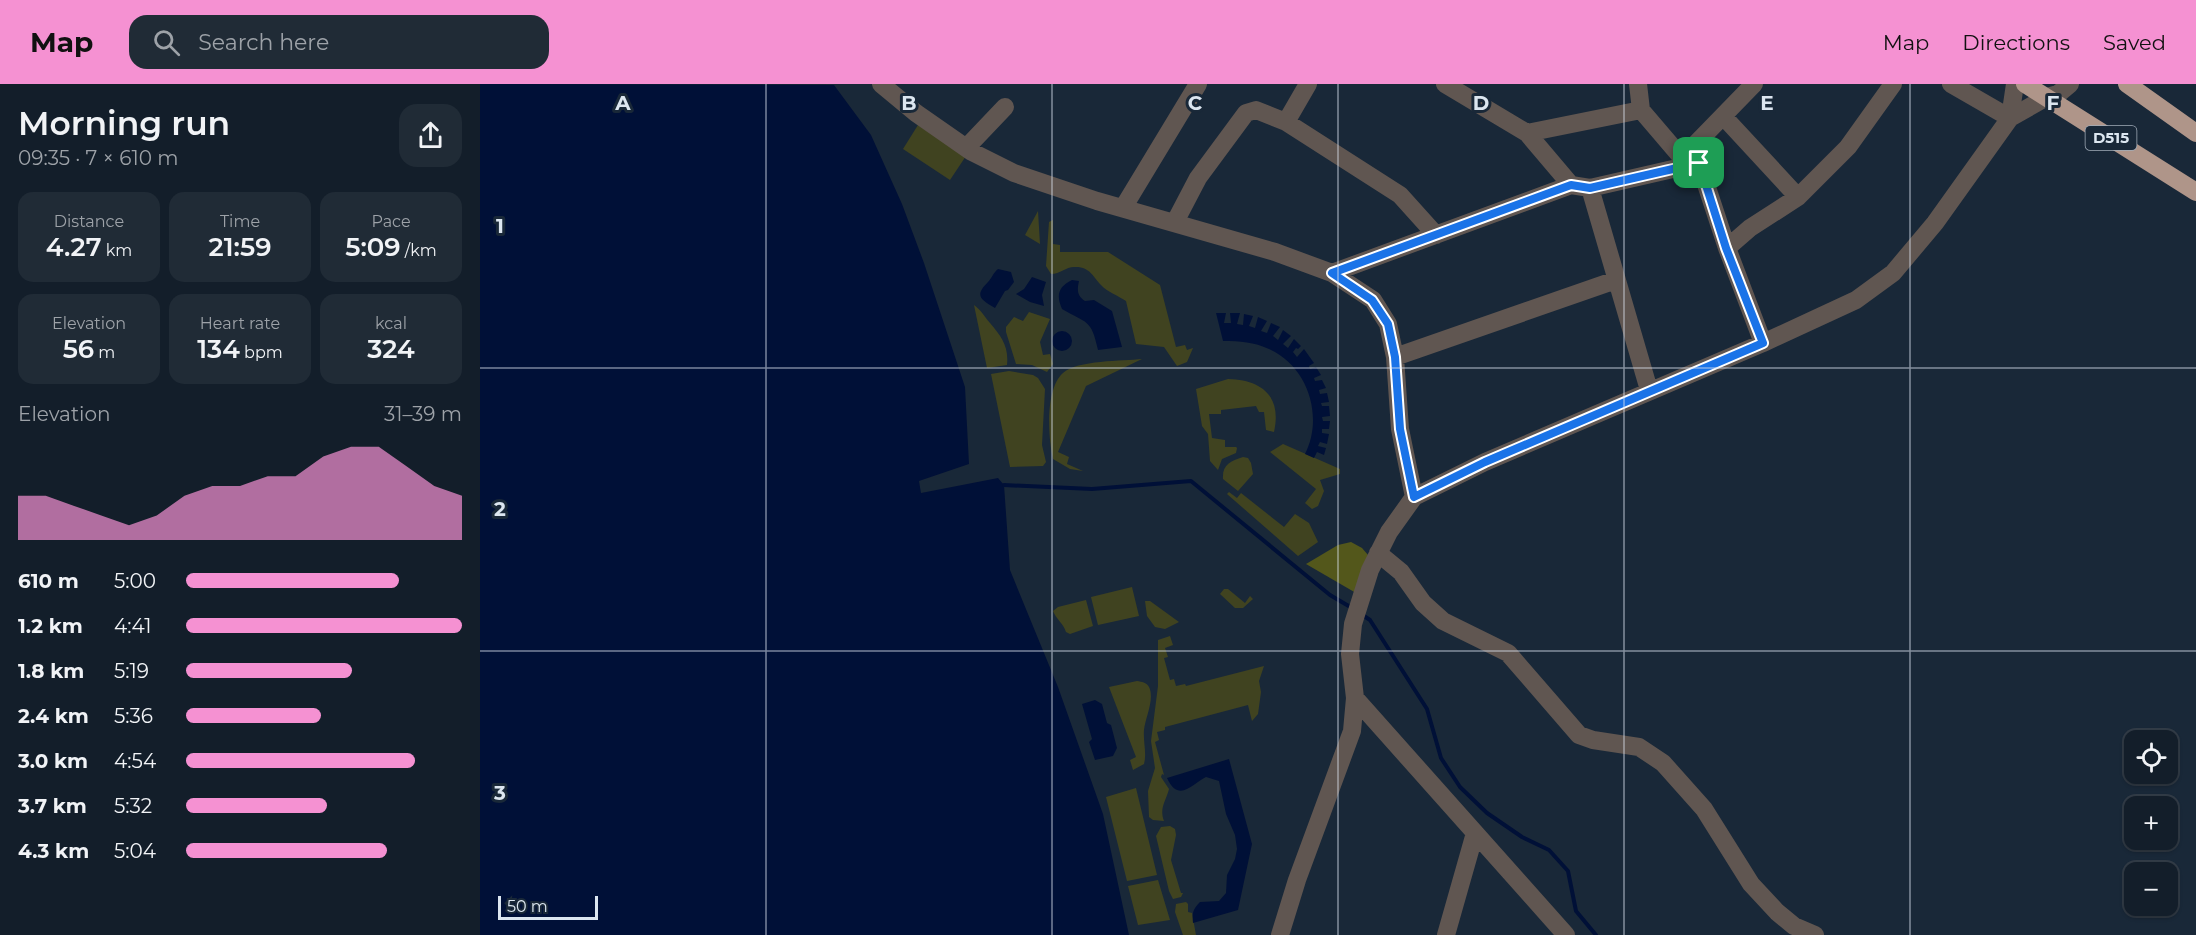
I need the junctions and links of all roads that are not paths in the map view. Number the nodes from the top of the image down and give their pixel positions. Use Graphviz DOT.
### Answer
graph roads {
  1 [pos="881,84"];
  2 [pos="1198,84"];
  3 [pos="1308,84"];
  4 [pos="1444,84"];
  5 [pos="1638,84"];
  6 [pos="1754,84"];
  7 [pos="1893,84"];
  8 [pos="1951,84"];
  9 [pos="2014,84"];
  10 [pos="2025,84"];
  11 [pos="2070,84"];
  12 [pos="2127,84"];
  13 [pos="2047,97"];
  14 [pos="1005,107"];
  15 [pos="1641,110"];
  16 [pos="1723,116"];
  17 [pos="2010,118"];
  18 [pos="1286,122"];
  19 [pos="1527,133"];
  20 [pos="2196,134"];
  21 [pos="966,148"];
  22 [pos="1691,160"];
  23 [pos="1571,185"];
  24 [pos="1590,188"];
  25 [pos="2196,192"];
  26 [pos="1798,197"];
  27 [pos="1123,208"];
  28 [pos="1175,222"];
  29 [pos="1436,235"];
  30 [pos="1726,248"];
  31 [pos="1332,273"];
  32 [pos="1617,280"];
  33 [pos="1763,343"];
  34 [pos="1395,357"];
  35 [pos="1649,390"];
  36 [pos="1414,497"];
  37 [pos="1378,553"];
  38 [pos="1355,698"];
  39 [pos="1475,833"];
  40 [pos="1280,935"];
  41 [pos="1446,935"];
  42 [pos="1566,935"];
  43 [pos="1815,935"];
  1 -- 21 [label="street"];
  2 -- 27 [label="street"];
  3 -- 18 [label="street"];
  4 -- 19 [label="street"];
  5 -- 15 [label="street"];
  6 -- 16 [label="street"];
  7 -- 26 [label="street"];
  8 -- 17 [label="street"];
  9 -- 17 [label="street"];
  10 -- 13 [label="highway, D515"];
  11 -- 13 [label="street"];
  12 -- 20 [label="highway"];
  13 -- 17 [label="street"];
  13 -- 25 [label="highway, D515"];
  14 -- 21 [label="street"];
  15 -- 19 [label="street"];
  15 -- 22 [label="street"];
  16 -- 22 [label="street"];
  16 -- 26 [label="street"];
  17 -- 33 [label="street"];
  18 -- 28 [label="street"];
  18 -- 29 [label="street"];
  19 -- 23 [label="street"];
  21 -- 27 [label="street"];
  22 -- 24 [label="street"];
  22 -- 30 [label="street"];
  23 -- 24 [label="street"];
  23 -- 29 [label="street"];
  24 -- 32 [label="street"];
  26 -- 30 [label="street"];
  27 -- 28 [label="street"];
  28 -- 31 [label="street"];
  29 -- 31 [label="street"];
  30 -- 33 [label="street"];
  31 -- 34 [label="street"];
  32 -- 34 [label="street"];
  32 -- 35 [label="street"];
  33 -- 35 [label="street"];
  34 -- 36 [label="street"];
  35 -- 36 [label="street"];
  36 -- 37 [label="street"];
  37 -- 38 [label="street"];
  37 -- 43 [label="street"];
  38 -- 39 [label="street"];
  38 -- 40 [label="street"];
  39 -- 41 [label="street"];
  39 -- 42 [label="street"];
}
